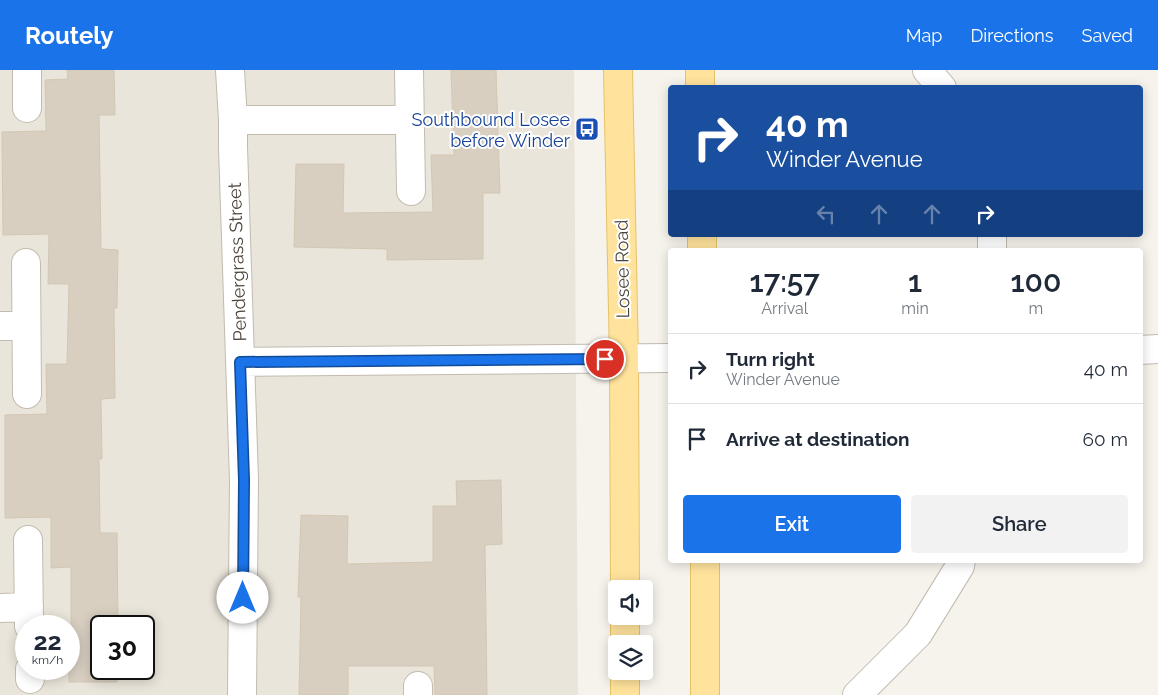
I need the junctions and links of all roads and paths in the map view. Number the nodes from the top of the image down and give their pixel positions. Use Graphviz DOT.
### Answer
graph roads {
  1 [pos="27,70"];
  2 [pos="230,70"];
  3 [pos="409,70"];
  4 [pos="618,70"];
  5 [pos="700,70"];
  6 [pos="927,70"];
  7 [pos="700,85"];
  8 [pos="940,85"];
  9 [pos="27,108"];
  10 [pos="233,120"];
  11 [pos="410,120"];
  12 [pos="411,191"];
  13 [pos="26,263"];
  14 [pos="13,326"];
  15 [pos="1158,349"];
  16 [pos="1143,350"];
  17 [pos="624,358"];
  18 [pos="668,358"];
  19 [pos="240,362"];
  20 [pos="27,394"];
  21 [pos="28,540"];
  22 [pos="704,563"];
  23 [pos="960,563"];
  24 [pos="624,580"];
  25 [pos="0,608"];
  26 [pos="23,615"];
  27 [pos="29,615"];
  28 [pos="625,680"];
  29 [pos="242,695"];
  30 [pos="625,695"];
  31 [pos="705,695"];
  32 [pos="857,695"];
  1 -- 9 [label="street"];
  2 -- 10 [label="street, Pendergrass Street"];
  3 -- 11 [label="street"];
  4 -- 17 [label="main road, Losee Road"];
  5 -- 7 [label="main road"];
  6 -- 8 [label="street"];
  10 -- 11 [label="street"];
  10 -- 19 [label="street, Pendergrass Street"];
  11 -- 12 [label="street"];
  13 -- 14 [label="street"];
  14 -- 20 [label="street"];
  15 -- 16 [label="street"];
  17 -- 18 [label="street"];
  17 -- 19 [label="street"];
  17 -- 24 [label="main road, Losee Road"];
  19 -- 29 [label="street, Pendergrass Street"];
  21 -- 27 [label="street"];
  22 -- 31 [label="main road"];
  23 -- 32 [label="street"];
  25 -- 26 [label="street"];
  28 -- 30 [label="main road"];
}
